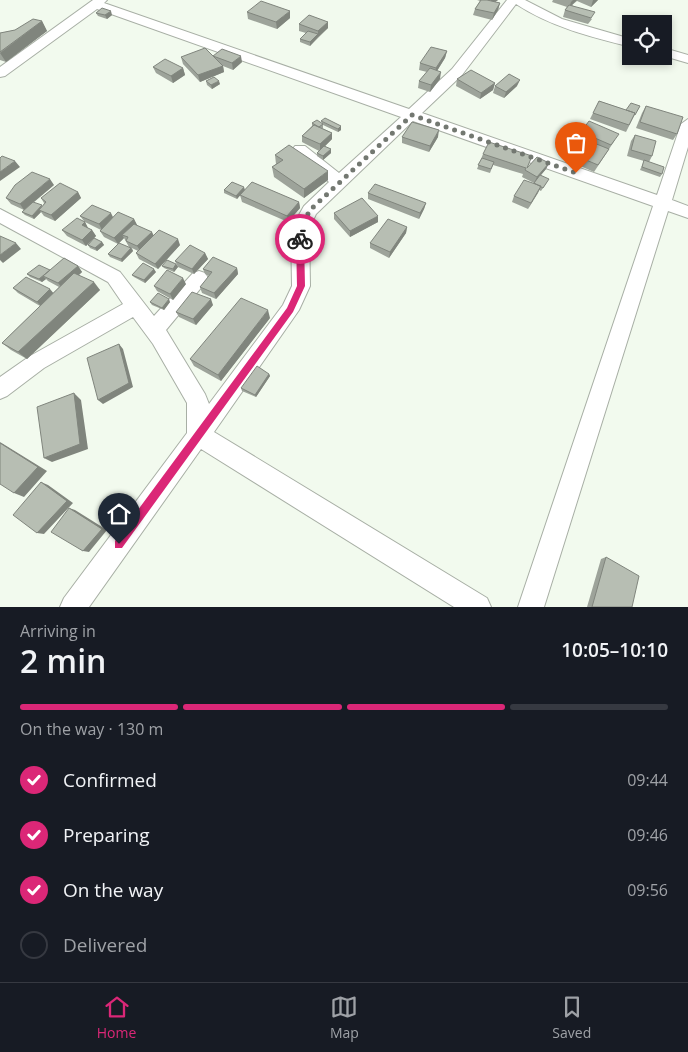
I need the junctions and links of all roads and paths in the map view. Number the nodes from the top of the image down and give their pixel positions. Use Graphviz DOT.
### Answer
graph roads {
  1 [pos="513,0"];
  2 [pos="517,0"];
  3 [pos="98,2"];
  4 [pos="622,40"];
  5 [pos="672,54"];
  6 [pos="688,59"];
  7 [pos="0,73"];
  8 [pos="412,115"];
  9 [pos="688,124"];
  10 [pos="300,150"];
  11 [pos="339,181"];
  12 [pos="661,203"];
  13 [pos="688,212"];
  14 [pos="4,222"];
  15 [pos="199,278"];
  16 [pos="136,306"];
  17 [pos="154,330"];
  18 [pos="0,389"];
  19 [pos="198,435"];
  20 [pos="73,607"];
  21 [pos="478,607"];
  22 [pos="531,607"];
  1 -- 8 [label="street"];
  2 -- 4 [label="street"];
  3 -- 7 [label="street"];
  3 -- 8 [label="street"];
  5 -- 6 [label="street"];
  8 -- 11 [label="street"];
  8 -- 12 [label="street"];
  9 -- 12 [label="street"];
  10 -- 11 [label="street"];
  11 -- 19 [label="street"];
  12 -- 13 [label="street"];
  12 -- 22 [label="street"];
  14 -- 16 [label="street"];
  15 -- 17 [label="street"];
  16 -- 17 [label="street"];
  16 -- 18 [label="street"];
  17 -- 19 [label="street"];
  19 -- 20 [label="street"];
  19 -- 21 [label="street"];
}
